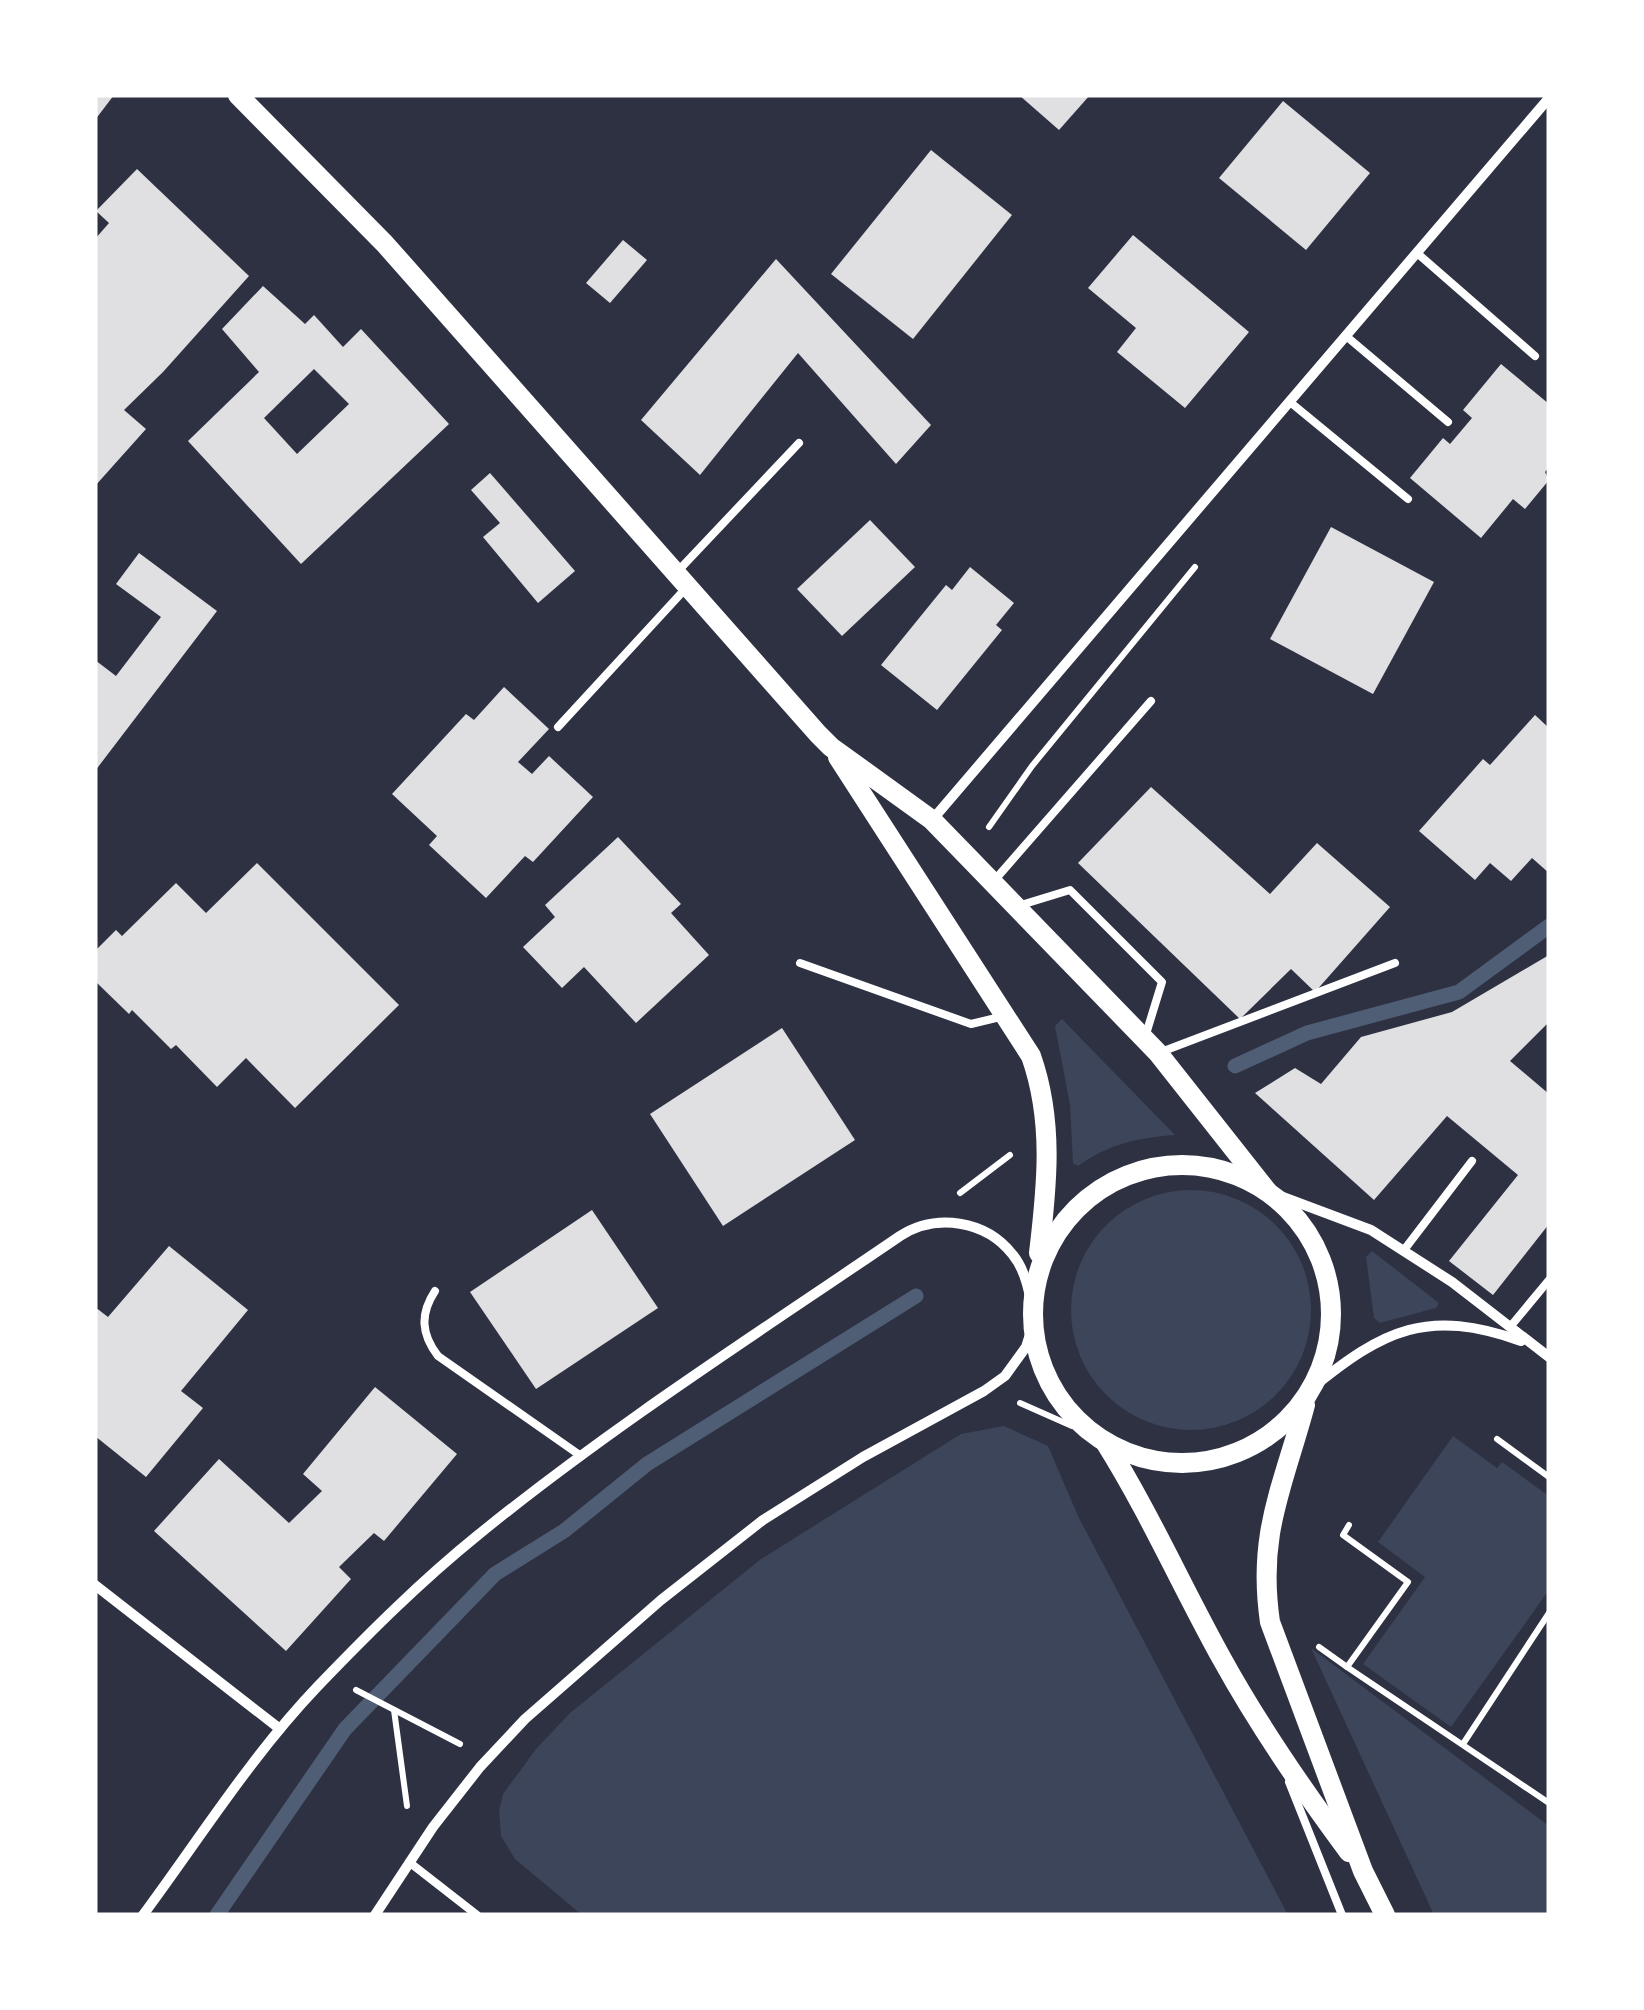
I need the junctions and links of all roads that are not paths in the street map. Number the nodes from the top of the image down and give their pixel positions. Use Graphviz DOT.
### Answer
graph roads {
  1 [pos="238,95"];
  2 [pos="1549,98"];
  3 [pos="1416,253"];
  4 [pos="1346,336"];
  5 [pos="1535,356"];
  6 [pos="1290,402"];
  7 [pos="1448,422"];
  8 [pos="799,443"];
  9 [pos="1408,499"];
  10 [pos="681,580"];
  11 [pos="1151,701"];
  12 [pos="558,727"];
  13 [pos="831,747"];
  14 [pos="932,820"];
  15 [pos="993,883"];
  16 [pos="1016,906"];
  17 [pos="800,963"];
  18 [pos="1395,963"];
  19 [pos="1007,1015"];
  20 [pos="1151,1046"];
  21 [pos="1472,1160"];
  22 [pos="1267,1191"];
  23 [pos="1404,1250"];
  24 [pos="1549,1280"];
  25 [pos="1036,1284"];
  26 [pos="436,1290"];
  27 [pos="1033,1320"];
  28 [pos="1510,1327"];
  29 [pos="1531,1344"];
  30 [pos="1549,1357"];
  31 [pos="1311,1389"];
  32 [pos="1105,1442"];
  33 [pos="581,1456"];
  34 [pos="95,1585"];
  35 [pos="280,1729"];
  36 [pos="1283,1763"];
  37 [pos="409,1862"];
  38 [pos="1363,1871"];
  39 [pos="379,1913"];
  40 [pos="143,1915"];
  41 [pos="477,1915"];
  42 [pos="1342,1915"];
  43 [pos="1384,1915"];
  1 -- 10 [label="main road"];
  2 -- 3 [label="street"];
  3 -- 4 [label="street"];
  3 -- 5 [label="lane"];
  4 -- 6 [label="street"];
  4 -- 7 [label="lane"];
  6 -- 9 [label="lane"];
  6 -- 14 [label="street"];
  8 -- 10 [label="lane"];
  10 -- 12 [label="lane"];
  10 -- 13 [label="main road"];
  11 -- 15 [label="lane"];
  13 -- 14 [label="main road"];
  13 -- 19 [label="main road"];
  14 -- 15 [label="main road"];
  15 -- 16 [label="main road"];
  16 -- 20 [label="main road"];
  16 -- 20 [label="lane"];
  17 -- 19 [label="lane"];
  18 -- 20 [label="lane"];
  19 -- 25 [label="main road"];
  20 -- 22 [label="main road"];
  21 -- 23 [label="lane"];
  22 -- 23 [label="street"];
  22 -- 25 [label="main road"];
  22 -- 31 [label="main road"];
  23 -- 28 [label="street"];
  24 -- 28 [label="lane"];
  25 -- 27 [label="main road"];
  26 -- 33 [label="lane"];
  27 -- 32 [label="main road"];
  27 -- 33 [label="street"];
  27 -- 37 [label="street"];
  28 -- 29 [label="street"];
  29 -- 30 [label="street"];
  29 -- 31 [label="street"];
  31 -- 32 [label="main road"];
  31 -- 38 [label="main road"];
  32 -- 36 [label="main road"];
  33 -- 35 [label="street"];
  34 -- 35 [label="street"];
  35 -- 40 [label="street"];
  36 -- 38 [label="main road"];
  36 -- 42 [label="lane"];
  37 -- 39 [label="street"];
  37 -- 41 [label="lane"];
  38 -- 43 [label="main road"];
}
